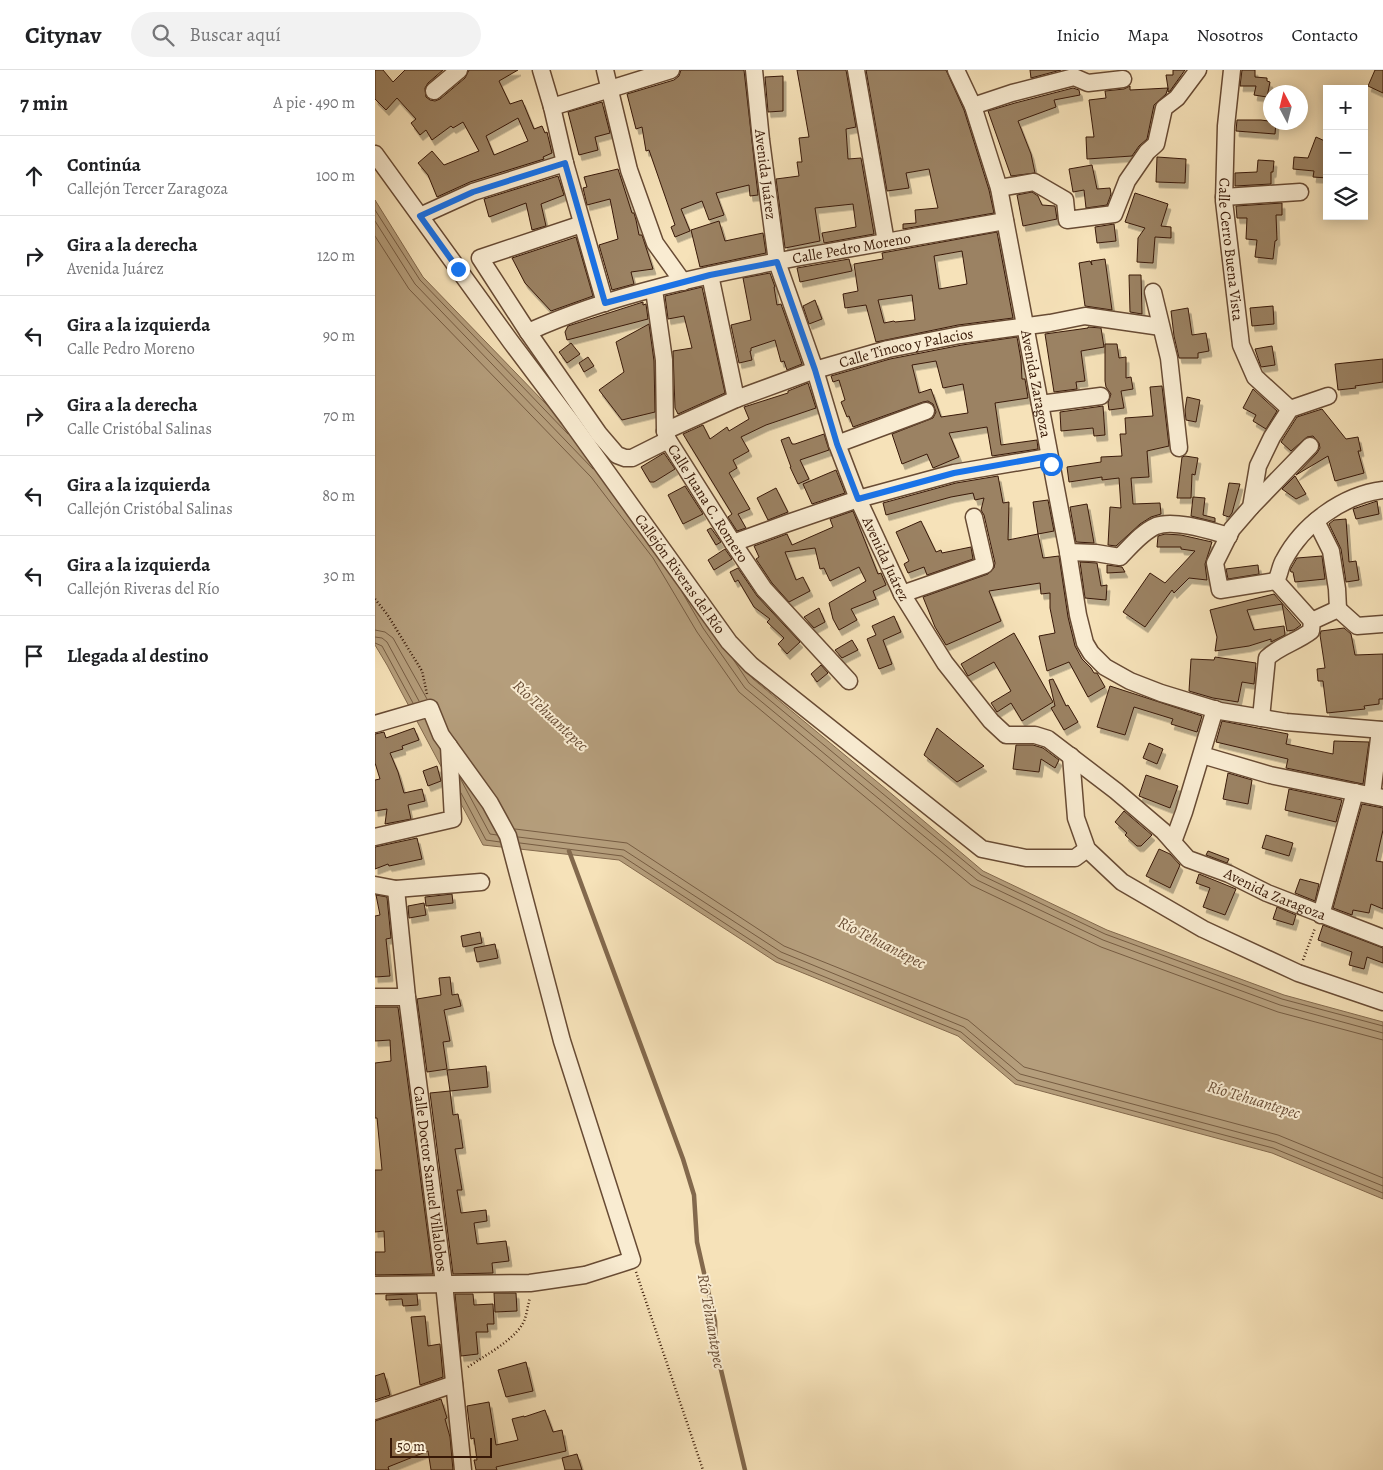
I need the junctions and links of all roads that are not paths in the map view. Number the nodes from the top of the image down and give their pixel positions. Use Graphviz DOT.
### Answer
graph roads {
  1 [pos="541,70"];
  2 [pos="605,70"];
  3 [pos="671,70"];
  4 [pos="754,70"];
  5 [pos="856,70"];
  6 [pos="956,70"];
  7 [pos="1198,70"];
  8 [pos="1232,70"];
  9 [pos="451,72"];
  10 [pos="1123,79"];
  11 [pos="609,89"];
  12 [pos="433,91"];
  13 [pos="973,106"];
  14 [pos="552,107"];
  15 [pos="375,154"];
  16 [pos="565,163"];
  17 [pos="999,188"];
  18 [pos="1300,192"];
  19 [pos="1224,197"];
  20 [pos="420,216"];
  21 [pos="1005,221"];
  22 [pos="582,224"];
  23 [pos="886,242"];
  24 [pos="777,262"];
  25 [pos="710,275"];
  26 [pos="683,282"];
  27 [pos="654,290"];
  28 [pos="1153,292"];
  29 [pos="605,303"];
  30 [pos="1025,327"];
  31 [pos="1161,327"];
  32 [pos="528,332"];
  33 [pos="815,370"];
  34 [pos="1101,396"];
  35 [pos="1328,396"];
  36 [pos="736,399"];
  37 [pos="1039,404"];
  38 [pos="1290,409"];
  39 [pos="926,411"];
  40 [pos="667,435"];
  41 [pos="837,444"];
  42 [pos="1310,446"];
  43 [pos="1179,448"];
  44 [pos="1049,456"];
  45 [pos="1383,490"];
  46 [pos="858,499"];
  47 [pos="1251,507"];
  48 [pos="974,517"];
  49 [pos="1316,521"];
  50 [pos="1229,536"];
  51 [pos="733,543"];
  52 [pos="1068,552"];
  53 [pos="1276,581"];
  54 [pos="902,594"];
  55 [pos="1338,609"];
  56 [pos="1312,621"];
  57 [pos="1383,624"];
  58 [pos="849,681"];
  59 [pos="1215,709"];
  60 [pos="1261,718"];
  61 [pos="375,724"];
  62 [pos="1381,730"];
  63 [pos="449,746"];
  64 [pos="1202,755"];
  65 [pos="1071,756"];
  66 [pos="1355,792"];
  67 [pos="1378,796"];
  68 [pos="375,837"];
  69 [pos="1173,842"];
  70 [pos="1087,849"];
  71 [pos="481,882"];
  72 [pos="375,885"];
  73 [pos="396,889"];
  74 [pos="1321,914"];
  75 [pos="1383,938"];
  76 [pos="375,997"];
  77 [pos="407,997"];
  78 [pos="1383,1002"];
  79 [pos="444,1283"];
  80 [pos="375,1285"];
  81 [pos="453,1380"];
  82 [pos="375,1411"];
  83 [pos="463,1470"];
  1 -- 14 [label="street"];
  2 -- 11 [label="street"];
  3 -- 11 [label="street"];
  4 -- 24 [label="street, Avenida Juárez"];
  5 -- 23 [label="street"];
  6 -- 13 [label="street, Avenida Zaragoza"];
  7 -- 17 [label="street"];
  8 -- 19 [label="street, Calle Cerro Buena Vista"];
  9 -- 12 [label="street"];
  10 -- 13 [label="street"];
  11 -- 14 [label="street"];
  11 -- 26 [label="street"];
  13 -- 17 [label="street, Avenida Zaragoza"];
  14 -- 16 [label="street"];
  15 -- 20 [label="street, Callejón Riveras del Río"];
  16 -- 20 [label="street"];
  16 -- 22 [label="street"];
  17 -- 21 [label="street, Avenida Zaragoza"];
  18 -- 19 [label="street"];
  19 -- 38 [label="street, Calle Cerro Buena Vista"];
  20 -- 70 [label="street, Callejón Riveras del Río"];
  21 -- 23 [label="street, Calle Pedro Moreno"];
  21 -- 30 [label="street, Avenida Zaragoza"];
  22 -- 29 [label="street"];
  22 -- 32 [label="street, Calle Tinoco y Palacios"];
  23 -- 24 [label="street, Calle Pedro Moreno"];
  24 -- 25 [label="street, Calle Pedro Moreno"];
  24 -- 33 [label="street, Avenida Juárez"];
  25 -- 26 [label="street, Calle Pedro Moreno"];
  25 -- 36 [label="street"];
  26 -- 27 [label="street, Calle Pedro Moreno"];
  27 -- 29 [label="street, Calle Pedro Moreno"];
  27 -- 40 [label="street, Calle Juana C. Romero"];
  28 -- 31 [label="street"];
  29 -- 32 [label="street, Calle Pedro Moreno"];
  30 -- 31 [label="street, Calle Tinoco y Palacios"];
  30 -- 33 [label="street, Calle Tinoco y Palacios"];
  30 -- 37 [label="street, Avenida Zaragoza"];
  31 -- 43 [label="street"];
  32 -- 40 [label="street, Calle Tinoco y Palacios"];
  33 -- 36 [label="street, Calle Tinoco y Palacios"];
  33 -- 41 [label="street, Avenida Juárez"];
  34 -- 37 [label="street"];
  35 -- 38 [label="street"];
  36 -- 40 [label="street, Calle Tinoco y Palacios"];
  37 -- 44 [label="street, Avenida Zaragoza"];
  38 -- 47 [label="street"];
  39 -- 41 [label="street"];
  40 -- 51 [label="street, Calle Juana C. Romero"];
  41 -- 46 [label="street, Avenida Juárez"];
  42 -- 47 [label="street"];
  44 -- 46 [label="street"];
  44 -- 52 [label="street, Avenida Zaragoza"];
  45 -- 49 [label="street"];
  46 -- 51 [label="street"];
  46 -- 54 [label="street, Avenida Juárez"];
  47 -- 50 [label="street"];
  48 -- 54 [label="street"];
  49 -- 53 [label="street"];
  49 -- 55 [label="street"];
  50 -- 52 [label="street"];
  50 -- 53 [label="street"];
  51 -- 58 [label="street, Calle Juana C. Romero"];
  52 -- 59 [label="street, Avenida Zaragoza"];
  53 -- 56 [label="street"];
  54 -- 65 [label="street, Avenida Juárez"];
  55 -- 56 [label="street"];
  55 -- 57 [label="street"];
  56 -- 60 [label="street"];
  59 -- 60 [label="street, Avenida Zaragoza"];
  59 -- 64 [label="street"];
  60 -- 62 [label="street, Avenida Zaragoza"];
  61 -- 63 [label="street"];
  62 -- 67 [label="street"];
  63 -- 68 [label="street"];
  63 -- 79 [label="street"];
  64 -- 66 [label="street"];
  64 -- 69 [label="street"];
  65 -- 69 [label="street, Avenida Juárez"];
  65 -- 70 [label="street"];
  66 -- 67 [label="street"];
  66 -- 74 [label="street"];
  69 -- 74 [label="street, Avenida Zaragoza"];
  70 -- 78 [label="street"];
  71 -- 73 [label="street"];
  72 -- 73 [label="street"];
  73 -- 77 [label="street, Calle Doctor Samuel Villalobos"];
  74 -- 75 [label="street, Avenida Zaragoza"];
  76 -- 77 [label="street"];
  77 -- 79 [label="street, Calle Doctor Samuel Villalobos"];
  79 -- 80 [label="street"];
  79 -- 81 [label="street, Calle Doctor Samuel Villalobos"];
  81 -- 82 [label="street"];
  81 -- 83 [label="street, Calle Doctor Samuel Villalobos"];
}
